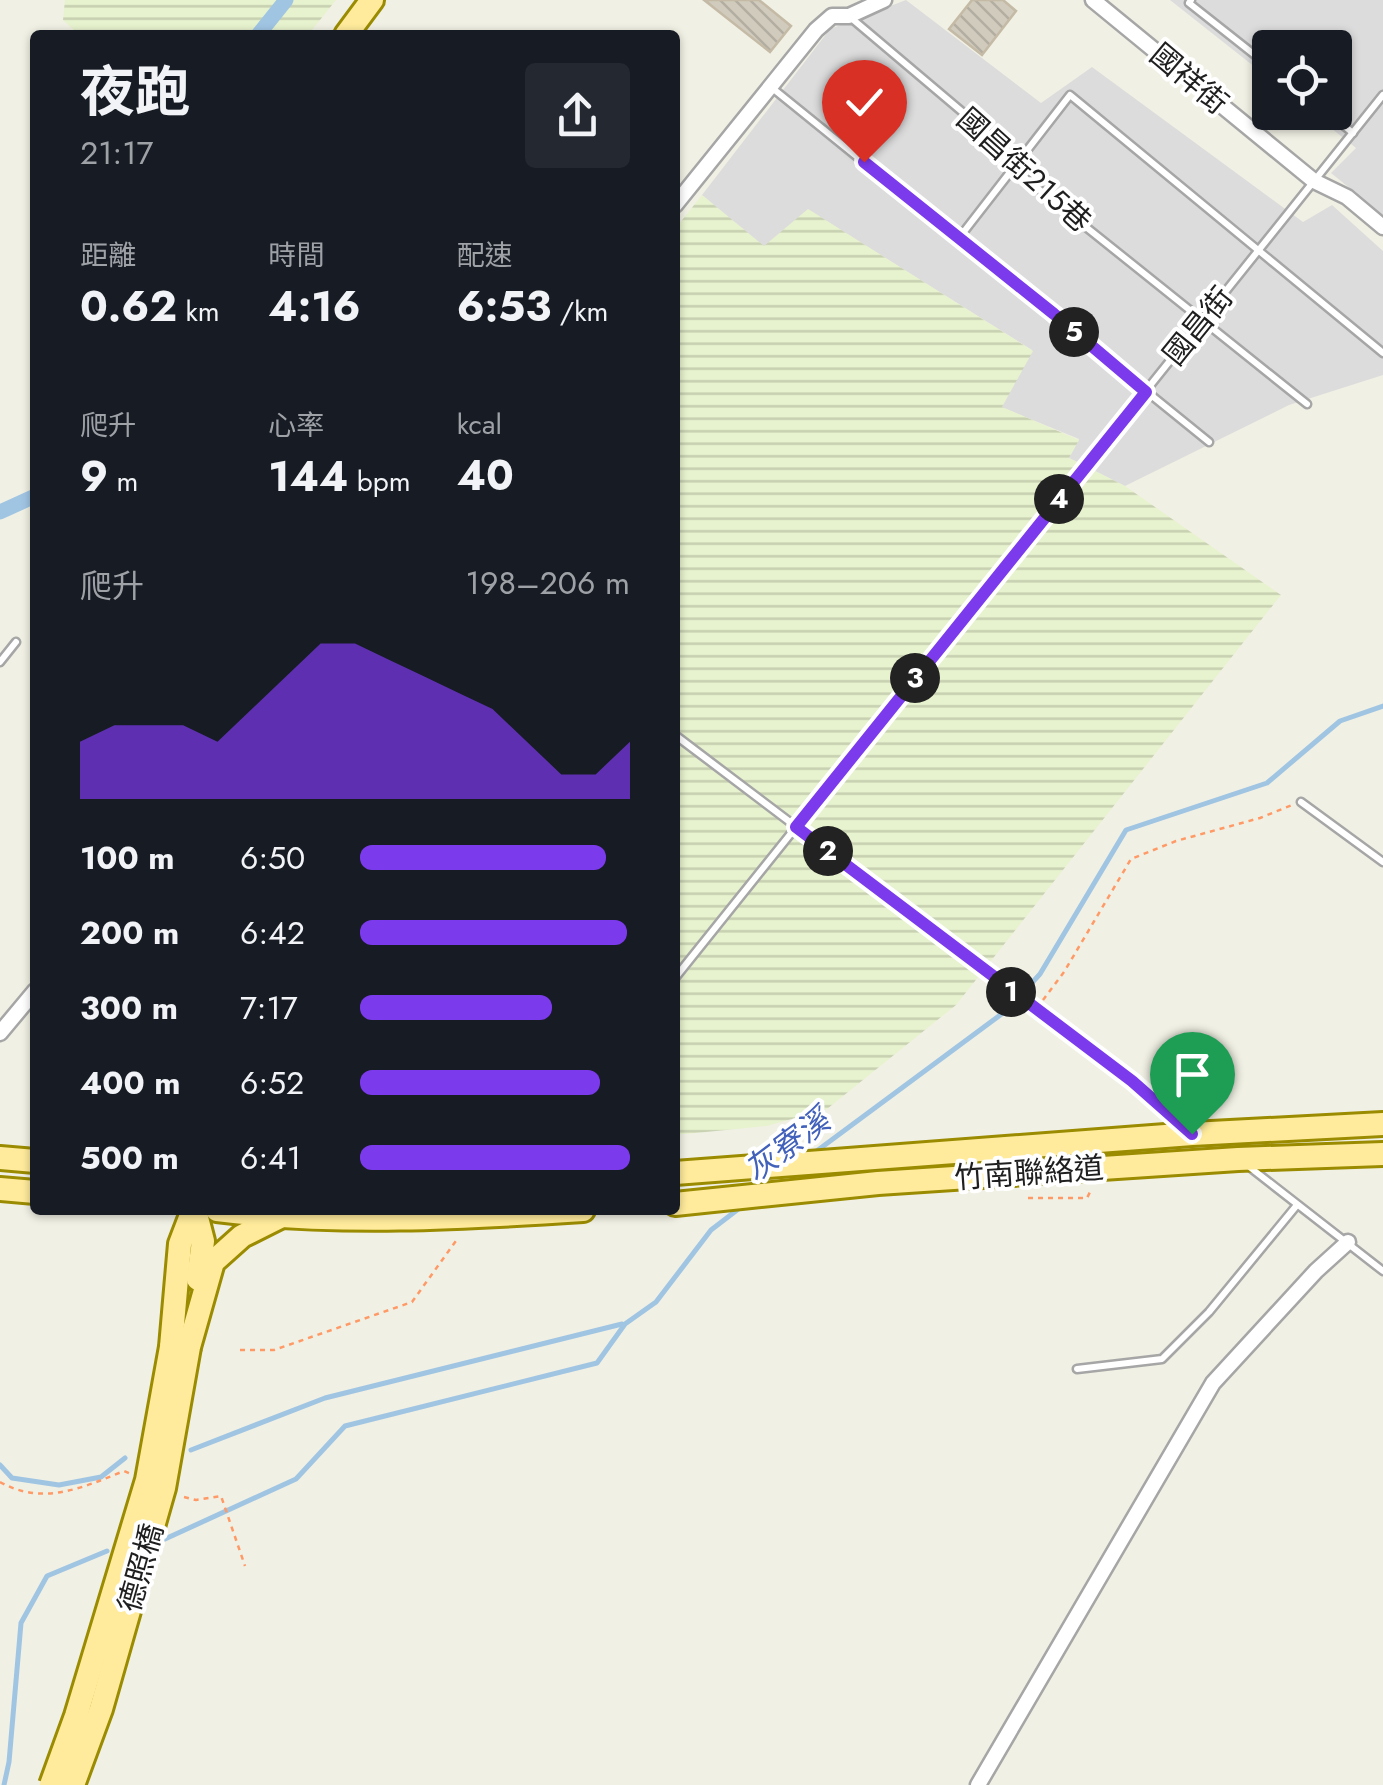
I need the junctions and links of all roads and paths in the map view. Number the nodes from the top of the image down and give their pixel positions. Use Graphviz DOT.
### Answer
graph roads {
  1 [pos="372,0"];
  2 [pos="884,0"];
  3 [pos="1093,0"];
  4 [pos="1190,2"];
  5 [pos="848,16"];
  6 [pos="350,30"];
  7 [pos="1252,52"];
  8 [pos="770,86"];
  9 [pos="1383,95"];
  10 [pos="1348,130"];
  11 [pos="1352,133"];
  12 [pos="1016,164"];
  13 [pos="1314,182"];
  14 [pos="680,199"];
  15 [pos="1383,227"];
  16 [pos="958,238"];
  17 [pos="1259,250"];
  18 [pos="1202,321"];
  19 [pos="1383,353"];
  20 [pos="1146,392"];
  21 [pos="1306,404"];
  22 [pos="1209,442"];
  23 [pos="16,642"];
  24 [pos="0,662"];
  25 [pos="680,739"];
  26 [pos="1301,802"];
  27 [pos="796,827"];
  28 [pos="1383,862"];
  29 [pos="680,972"];
  30 [pos="30,997"];
  31 [pos="1036,1010"];
  32 [pos="0,1033"];
  33 [pos="1383,1124"];
  34 [pos="1200,1138"];
  35 [pos="1231,1154"];
  36 [pos="1383,1154"];
  37 [pos="0,1158"];
  38 [pos="30,1161"];
  39 [pos="1098,1168"];
  40 [pos="685,1172"];
  41 [pos="0,1189"];
  42 [pos="30,1192"];
  43 [pos="1028,1198"];
  44 [pos="686,1203"];
  45 [pos="1296,1205"];
  46 [pos="192,1215"];
  47 [pos="256,1215"];
  48 [pos="490,1215"];
  49 [pos="472,1216"];
  50 [pos="279,1218"];
  51 [pos="1348,1242"];
  52 [pos="1383,1270"];
  53 [pos="180,1347"];
  54 [pos="240,1350"];
  55 [pos="1077,1369"];
  56 [pos="139,1477"];
  57 [pos="0,1482"];
  58 [pos="183,1496"];
  59 [pos="245,1566"];
  60 [pos="51,1785"];
  61 [pos="73,1785"];
  62 [pos="978,1785"];
  1 -- 6 [label="main road"];
  2 -- 5 [label="street"];
  3 -- 13 [label="street, 國祥街"];
  4 -- 7 [label="lane"];
  5 -- 8 [label="street"];
  5 -- 12 [label="lane, 國昌街215巷"];
  8 -- 14 [label="street"];
  8 -- 16 [label="lane"];
  9 -- 11 [label="lane, 國昌街"];
  10 -- 11 [label="lane"];
  11 -- 13 [label="lane, 國昌街"];
  12 -- 16 [label="lane"];
  12 -- 17 [label="lane"];
  12 -- 18 [label="lane, 國昌街215巷"];
  13 -- 15 [label="street, 國祥街"];
  13 -- 17 [label="lane, 國昌街"];
  16 -- 20 [label="lane"];
  17 -- 18 [label="lane, 國昌街"];
  17 -- 19 [label="lane"];
  18 -- 20 [label="lane, 國昌街"];
  18 -- 21 [label="lane, 國昌街215巷"];
  20 -- 22 [label="lane"];
  20 -- 27 [label="lane, 國昌街"];
  23 -- 24 [label="lane"];
  25 -- 27 [label="lane"];
  26 -- 28 [label="lane"];
  26 -- 31 [label="path"];
  27 -- 29 [label="lane, 國昌街"];
  27 -- 31 [label="lane"];
  30 -- 32 [label="street"];
  31 -- 34 [label="lane"];
  33 -- 34 [label="main road, 竹南聯絡道"];
  34 -- 40 [label="main road, 竹南聯絡道"];
  35 -- 36 [label="main road, 竹南聯絡道"];
  35 -- 39 [label="main road, 竹南聯絡道"];
  35 -- 45 [label="lane"];
  37 -- 38 [label="main road"];
  39 -- 43 [label="path"];
  39 -- 44 [label="main road, 竹南聯絡道"];
  41 -- 42 [label="main road"];
  45 -- 51 [label="lane"];
  45 -- 55 [label="lane"];
  46 -- 53 [label="main road"];
  47 -- 50 [label="main road"];
  48 -- 49 [label="main road"];
  49 -- 50 [label="main road"];
  49 -- 54 [label="path"];
  50 -- 53 [label="main road"];
  51 -- 52 [label="lane"];
  51 -- 62 [label="street"];
  53 -- 60 [label="main road, 德照橋, bridge"];
  53 -- 61 [label="main road, 德照橋, bridge"];
  56 -- 57 [label="path"];
  58 -- 59 [label="path"];
}
